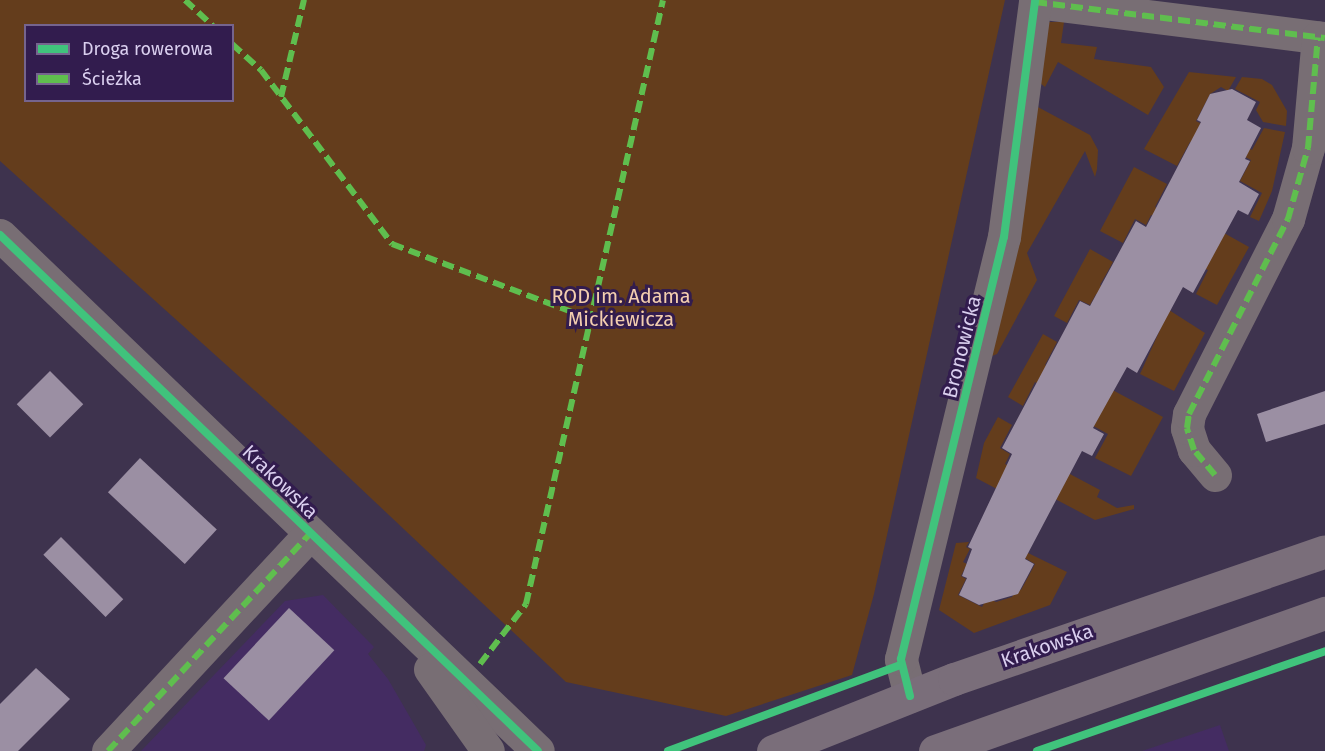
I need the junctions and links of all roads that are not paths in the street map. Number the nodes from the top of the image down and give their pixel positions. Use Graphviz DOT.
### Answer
graph roads {
  1 [pos="1035,1"];
  2 [pos="1321,37"];
  3 [pos="0,235"];
  4 [pos="1215,475"];
  5 [pos="310,534"];
  6 [pos="1325,551"];
  7 [pos="382,605"];
  8 [pos="1325,613"];
  9 [pos="910,696"];
  10 [pos="108,751"];
  11 [pos="488,751"];
  12 [pos="538,751"];
  13 [pos="773,751"];
  14 [pos="935,751"];
  1 -- 2 [label="street"];
  1 -- 9 [label="street, Bronowicka"];
  2 -- 4 [label="street"];
  3 -- 5 [label="street, Krakowska"];
  5 -- 7 [label="street, Krakowska"];
  5 -- 10 [label="street"];
  6 -- 9 [label="main road, Krakowska"];
  7 -- 11 [label="street, Krakowska"];
  7 -- 12 [label="street, Krakowska"];
  8 -- 14 [label="main road"];
  9 -- 13 [label="main road, Krakowska"];
}
